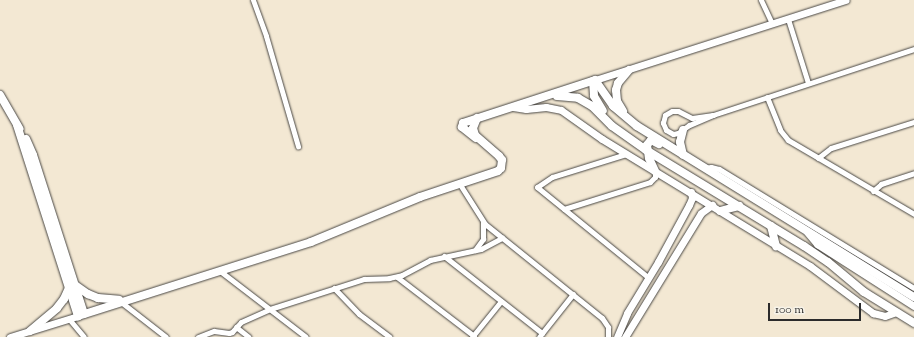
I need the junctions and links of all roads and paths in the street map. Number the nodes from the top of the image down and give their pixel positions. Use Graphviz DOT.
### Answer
graph roads {
  1 [pos="253,0"];
  2 [pos="761,0"];
  3 [pos="846,0"];
  4 [pos="788,19"];
  5 [pos="772,24"];
  6 [pos="914,49"];
  7 [pos="629,70"];
  8 [pos="594,81"];
  9 [pos="808,83"];
  10 [pos="0,95"];
  11 [pos="548,96"];
  12 [pos="767,97"];
  13 [pos="513,107"];
  14 [pos="713,114"];
  15 [pos="477,118"];
  16 [pos="914,122"];
  17 [pos="683,130"];
  18 [pos="624,134"];
  19 [pos="657,138"];
  20 [pos="480,140"];
  21 [pos="298,146"];
  22 [pos="646,150"];
  23 [pos="680,152"];
  24 [pos="626,154"];
  25 [pos="818,158"];
  26 [pos="704,168"];
  27 [pos="655,171"];
  28 [pos="914,173"];
  29 [pos="459,183"];
  30 [pos="873,191"];
  31 [pos="691,192"];
  32 [pos="712,205"];
  33 [pos="739,206"];
  34 [pos="564,209"];
  35 [pos="720,211"];
  36 [pos="914,214"];
  37 [pos="483,222"];
  38 [pos="771,226"];
  39 [pos="807,232"];
  40 [pos="673,234"];
  41 [pos="502,238"];
  42 [pos="685,240"];
  43 [pos="776,246"];
  44 [pos="475,250"];
  45 [pos="444,256"];
  46 [pos="853,256"];
  47 [pos="220,271"];
  48 [pos="397,277"];
  49 [pos="649,278"];
  50 [pos="72,286"];
  51 [pos="334,288"];
  52 [pos="914,288"];
  53 [pos="572,294"];
  54 [pos="914,297"];
  55 [pos="130,299"];
  56 [pos="501,301"];
  57 [pos="121,302"];
  58 [pos="914,306"];
  59 [pos="270,309"];
  60 [pos="896,312"];
  61 [pos="81,315"];
  62 [pos="69,319"];
  63 [pos="914,323"];
  64 [pos="236,327"];
  65 [pos="30,331"];
  66 [pos="540,335"];
  67 [pos="473,336"];
  68 [pos="10,337"];
  69 [pos="84,337"];
  70 [pos="166,337"];
  71 [pos="198,337"];
  72 [pos="249,337"];
  73 [pos="306,337"];
  74 [pos="389,337"];
  75 [pos="608,337"];
  76 [pos="617,337"];
  77 [pos="625,337"];
  1 -- 21 [label="street"];
  2 -- 5 [label="street"];
  3 -- 4 [label="street"];
  4 -- 5 [label="street"];
  4 -- 9 [label="street"];
  5 -- 7 [label="street"];
  6 -- 9 [label="street"];
  7 -- 8 [label="street"];
  7 -- 19 [label="main road"];
  8 -- 11 [label="main road"];
  8 -- 18 [label="main road"];
  8 -- 19 [label="main road"];
  9 -- 12 [label="street"];
  10 -- 50 [label="main road"];
  11 -- 13 [label="main road"];
  11 -- 18 [label="main road"];
  12 -- 14 [label="street"];
  12 -- 25 [label="street"];
  13 -- 15 [label="main road"];
  13 -- 24 [label="street"];
  14 -- 17 [label="street"];
  14 -- 17 [label="street"];
  15 -- 20 [label="main road"];
  15 -- 20 [label="main road"];
  16 -- 25 [label="street"];
  17 -- 23 [label="main road"];
  18 -- 22 [label="main road"];
  19 -- 23 [label="main road"];
  20 -- 29 [label="main road"];
  22 -- 23 [label="main road"];
  22 -- 27 [label="main road"];
  22 -- 33 [label="main road"];
  23 -- 26 [label="main road"];
  24 -- 27 [label="street"];
  24 -- 34 [label="street"];
  25 -- 30 [label="street"];
  26 -- 39 [label="main road"];
  26 -- 46 [label="street"];
  27 -- 31 [label="street"];
  27 -- 34 [label="street"];
  28 -- 30 [label="street"];
  29 -- 37 [label="street"];
  29 -- 47 [label="main road"];
  30 -- 36 [label="street"];
  31 -- 32 [label="street"];
  31 -- 40 [label="street"];
  32 -- 35 [label="street"];
  32 -- 42 [label="street"];
  33 -- 35 [label="main road"];
  33 -- 38 [label="main road"];
  34 -- 49 [label="street"];
  35 -- 43 [label="street"];
  37 -- 41 [label="street"];
  37 -- 44 [label="street"];
  38 -- 43 [label="main road"];
  38 -- 60 [label="main road"];
  39 -- 46 [label="main road"];
  39 -- 58 [label="street"];
  40 -- 42 [label="street"];
  40 -- 49 [label="street"];
  41 -- 44 [label="street"];
  41 -- 53 [label="street"];
  42 -- 77 [label="street"];
  43 -- 60 [label="street"];
  44 -- 45 [label="street"];
  45 -- 48 [label="street"];
  45 -- 56 [label="street"];
  46 -- 52 [label="street"];
  46 -- 54 [label="main road"];
  47 -- 55 [label="main road"];
  47 -- 59 [label="street"];
  48 -- 51 [label="street"];
  48 -- 67 [label="street"];
  49 -- 76 [label="street"];
  50 -- 55 [label="main road"];
  50 -- 61 [label="main road"];
  50 -- 65 [label="main road"];
  51 -- 59 [label="street"];
  51 -- 74 [label="street"];
  53 -- 66 [label="street"];
  53 -- 75 [label="street"];
  55 -- 57 [label="main road"];
  56 -- 66 [label="street"];
  56 -- 67 [label="street"];
  57 -- 61 [label="main road"];
  57 -- 70 [label="street"];
  59 -- 64 [label="street"];
  59 -- 73 [label="street"];
  60 -- 63 [label="main road"];
  61 -- 62 [label="street"];
  62 -- 65 [label="street"];
  62 -- 69 [label="street"];
  64 -- 71 [label="street"];
  64 -- 72 [label="street"];
  65 -- 68 [label="street"];
}
